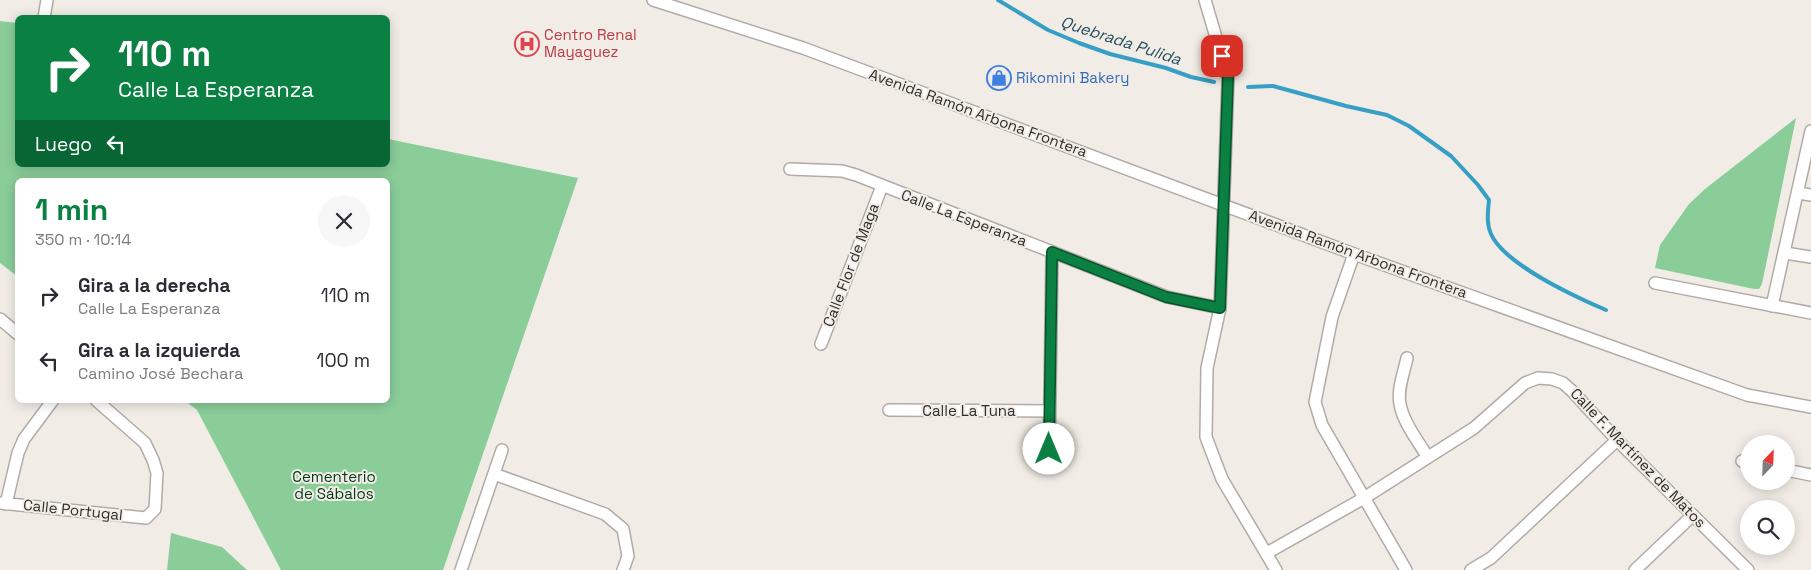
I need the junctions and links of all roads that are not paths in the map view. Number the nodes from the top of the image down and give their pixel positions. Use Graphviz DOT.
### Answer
graph roads {
  1 [pos="47,0"];
  2 [pos="653,0"];
  3 [pos="1204,0"];
  4 [pos="44,15"];
  5 [pos="1811,133"];
  6 [pos="790,169"];
  7 [pos="882,186"];
  8 [pos="1798,193"];
  9 [pos="1811,195"];
  10 [pos="1224,204"];
  11 [pos="1052,252"];
  12 [pos="1785,252"];
  13 [pos="1354,254"];
  14 [pos="1811,258"];
  15 [pos="1655,283"];
  16 [pos="1772,306"];
  17 [pos="1220,308"];
  18 [pos="1811,314"];
  19 [pos="0,319"];
  20 [pos="15,332"];
  21 [pos="820,344"];
  22 [pos="1407,358"];
  23 [pos="52,403"];
  24 [pos="99,403"];
  25 [pos="1811,407"];
  26 [pos="888,410"];
  27 [pos="1049,411"];
  28 [pos="1617,440"];
  29 [pos="502,450"];
  30 [pos="1427,456"];
  31 [pos="1049,468"];
  32 [pos="1795,472"];
  33 [pos="494,474"];
  34 [pos="1811,475"];
  35 [pos="1364,498"];
  36 [pos="3,503"];
  37 [pos="1692,516"];
  38 [pos="1266,553"];
  39 [pos="461,570"];
  40 [pos="623,570"];
  41 [pos="1276,570"];
  42 [pos="1406,570"];
  43 [pos="1471,570"];
  44 [pos="1635,570"];
  45 [pos="1748,570"];
  1 -- 4 [label="street"];
  2 -- 10 [label="street, Avenida Ramón Arbona Frontera"];
  3 -- 10 [label="street"];
  5 -- 8 [label="street"];
  6 -- 7 [label="street, Calle La Esperanza"];
  7 -- 11 [label="street, Calle La Esperanza"];
  7 -- 21 [label="street, Calle Flor de Maga"];
  8 -- 9 [label="street"];
  8 -- 12 [label="street"];
  10 -- 13 [label="street, Avenida Ramón Arbona Frontera"];
  10 -- 17 [label="street"];
  11 -- 17 [label="street, Calle La Esperanza"];
  11 -- 27 [label="street"];
  12 -- 14 [label="street"];
  12 -- 16 [label="street"];
  13 -- 25 [label="street, Avenida Ramón Arbona Frontera"];
  13 -- 35 [label="street"];
  15 -- 16 [label="street"];
  16 -- 18 [label="street"];
  17 -- 38 [label="street"];
  19 -- 20 [label="street"];
  22 -- 30 [label="street"];
  23 -- 36 [label="street"];
  24 -- 36 [label="street, Calle Portugal"];
  26 -- 27 [label="street, Calle La Tuna"];
  27 -- 31 [label="street"];
  28 -- 30 [label="street, Calle F. Martínez de Matos"];
  28 -- 37 [label="street, Calle F. Martínez de Matos"];
  28 -- 43 [label="street"];
  29 -- 33 [label="street"];
  30 -- 35 [label="street, Calle F. Martínez de Matos"];
  32 -- 34 [label="street"];
  33 -- 39 [label="street"];
  33 -- 40 [label="street"];
  35 -- 38 [label="street, Calle F. Martínez de Matos"];
  35 -- 42 [label="street"];
  37 -- 44 [label="street"];
  37 -- 45 [label="street, Calle F. Martínez de Matos"];
  38 -- 41 [label="street"];
}
